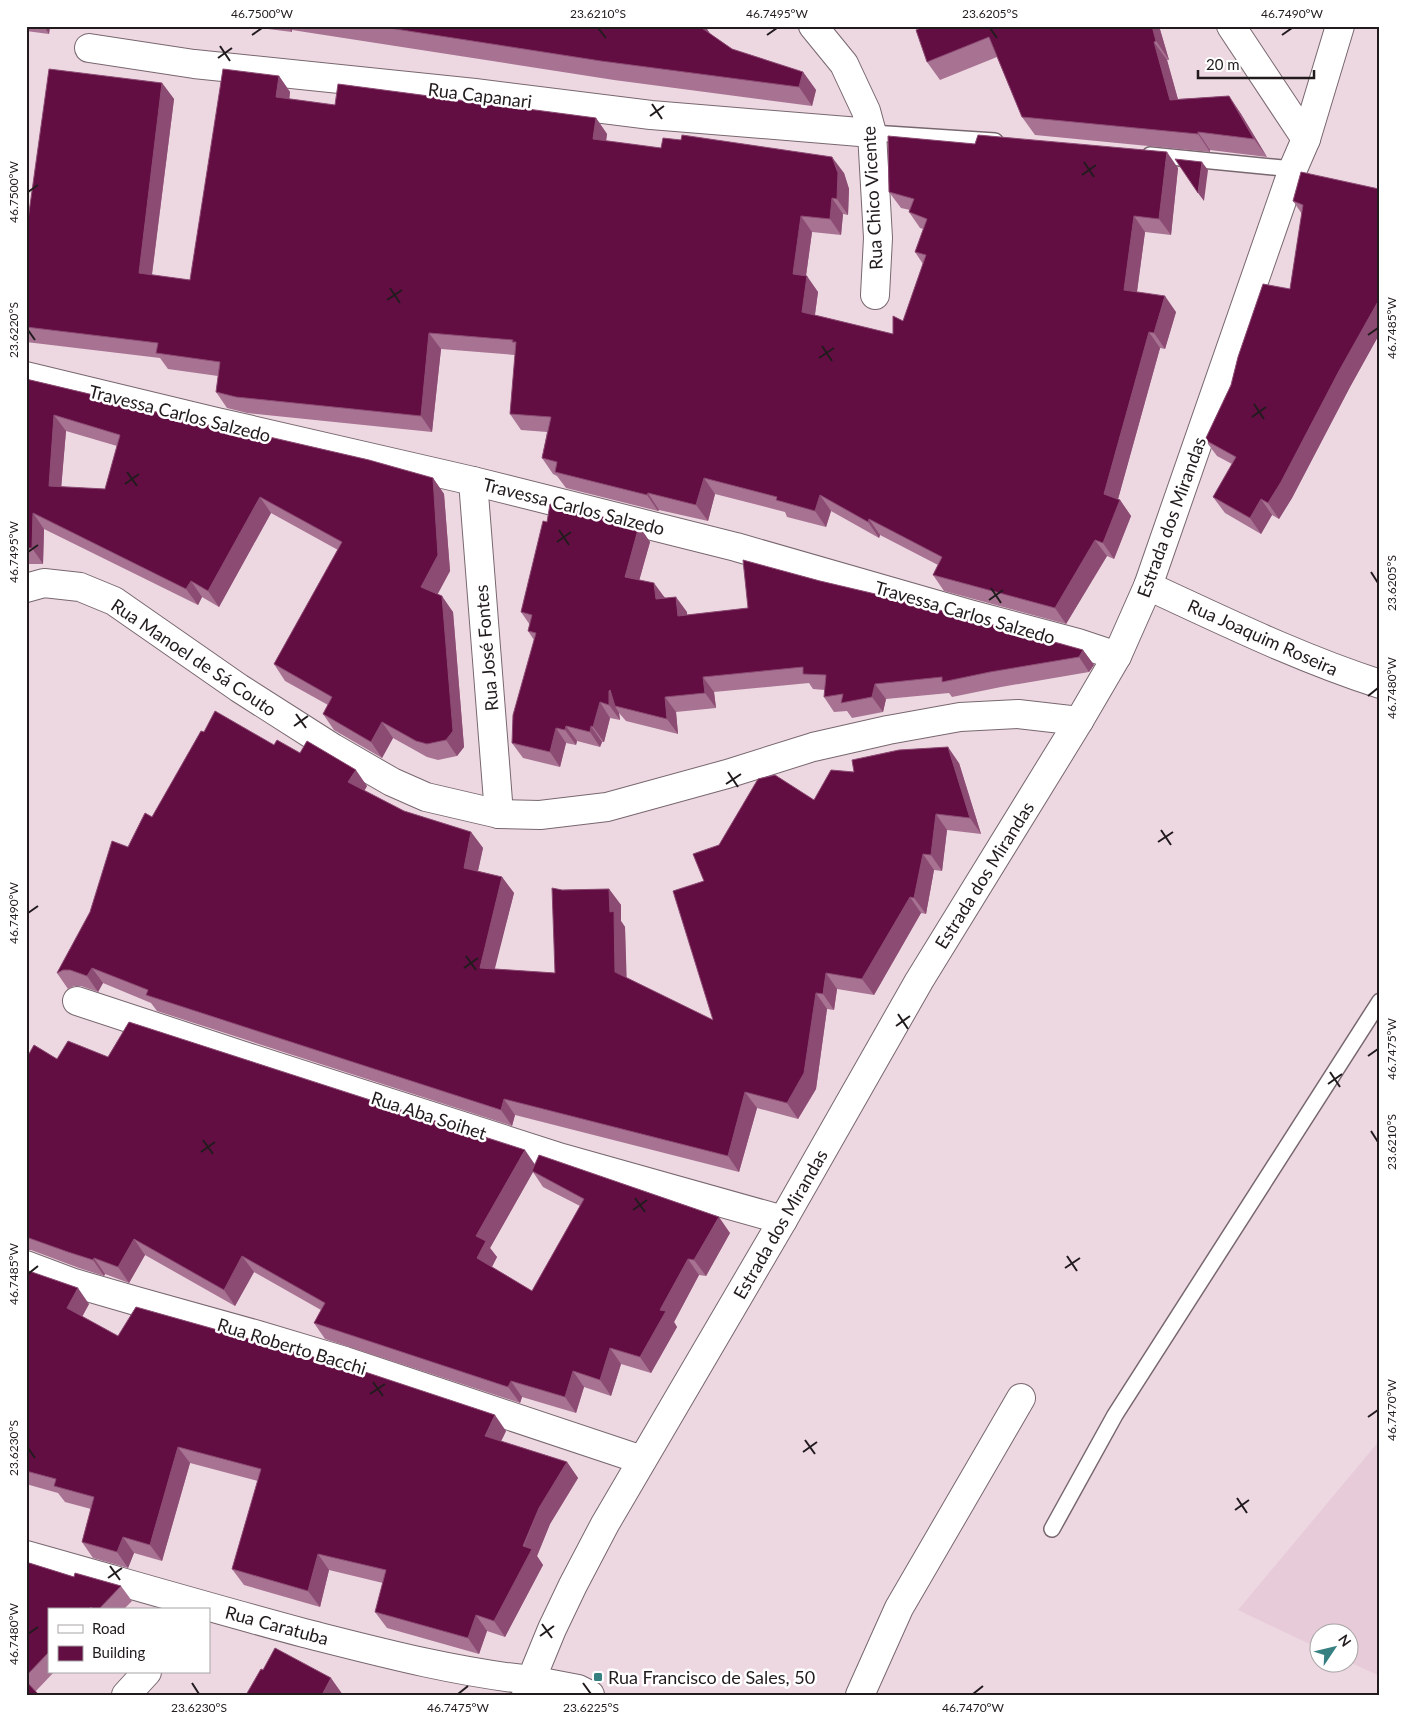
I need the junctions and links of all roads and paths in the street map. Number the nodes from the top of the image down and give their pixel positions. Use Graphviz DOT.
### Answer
graph roads {
  1 [pos="813,26"];
  2 [pos="1232,26"];
  3 [pos="1340,26"];
  4 [pos="89,48"];
  5 [pos="872,133"];
  6 [pos="1306,139"];
  7 [pos="1009,142"];
  8 [pos="1135,154"];
  9 [pos="1293,169"];
  10 [pos="875,295"];
  11 [pos="26,376"];
  12 [pos="473,481"];
  13 [pos="1148,586"];
  14 [pos="26,588"];
  15 [pos="1117,656"];
  16 [pos="1380,684"];
  17 [pos="1079,721"];
  18 [pos="499,814"];
  19 [pos="77,1001"];
  20 [pos="1380,1001"];
  21 [pos="783,1220"];
  22 [pos="26,1265"];
  23 [pos="1021,1398"];
  24 [pos="642,1460"];
  25 [pos="1052,1529"];
  26 [pos="26,1555"];
  27 [pos="198,1607"];
  28 [pos="210,1610"];
  29 [pos="145,1674"];
  30 [pos="528,1687"];
  31 [pos="126,1695"];
  32 [pos="590,1695"];
  33 [pos="860,1695"];
  1 -- 5 [label="street, Rua Chico Vicente"];
  2 -- 6 [label="street"];
  3 -- 6 [label="street, Estrada dos Mirandas"];
  4 -- 5 [label="street, Rua Capanari"];
  5 -- 7 [label="lane"];
  5 -- 10 [label="street, Rua Chico Vicente"];
  6 -- 9 [label="street, Estrada dos Mirandas"];
  8 -- 9 [label="lane"];
  9 -- 13 [label="street, Estrada dos Mirandas"];
  11 -- 12 [label="street, Travessa Carlos Salzedo"];
  12 -- 15 [label="street, Travessa Carlos Salzedo"];
  12 -- 18 [label="street, Rua José Fontes"];
  13 -- 15 [label="street, Estrada dos Mirandas"];
  13 -- 16 [label="street, Rua Joaquim Roseira"];
  14 -- 18 [label="street, Rua Manoel de Sá Couto"];
  15 -- 17 [label="street, Estrada dos Mirandas"];
  17 -- 18 [label="street, Rua Manoel de Sá Couto"];
  17 -- 21 [label="street, Estrada dos Mirandas"];
  19 -- 21 [label="street, Rua Aba Soihet"];
  20 -- 25 [label="lane"];
  21 -- 24 [label="street, Estrada dos Mirandas"];
  22 -- 24 [label="street, Rua Roberto Bacchi"];
  23 -- 33 [label="street"];
  24 -- 30 [label="street, Estrada dos Mirandas"];
  26 -- 27 [label="street, Rua Caratuba"];
  28 -- 30 [label="street, Rua Caratuba"];
  29 -- 31 [label="street"];
  30 -- 32 [label="street, Rua Caratuba"];
}
